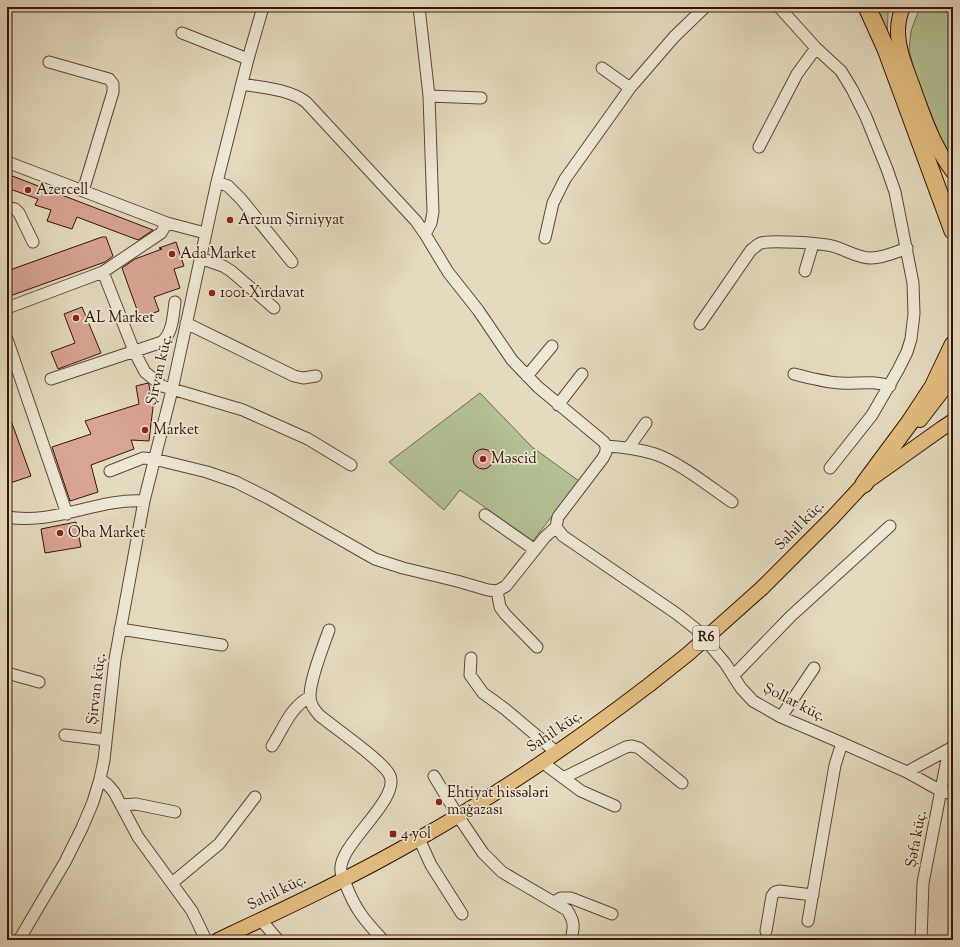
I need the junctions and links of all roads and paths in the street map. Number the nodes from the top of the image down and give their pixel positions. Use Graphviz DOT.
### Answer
graph roads {
  1 [pos="263,7"];
  2 [pos="419,7"];
  3 [pos="705,7"];
  4 [pos="780,7"];
  5 [pos="867,7"];
  6 [pos="903,7"];
  7 [pos="182,33"];
  8 [pos="816,48"];
  9 [pos="248,59"];
  10 [pos="49,62"];
  11 [pos="602,68"];
  12 [pos="242,84"];
  13 [pos="630,88"];
  14 [pos="429,96"];
  15 [pos="481,98"];
  16 [pos="759,147"];
  17 [pos="7,162"];
  18 [pos="953,172"];
  19 [pos="217,182"];
  20 [pos="83,191"];
  21 [pos="7,207"];
  22 [pos="167,223"];
  23 [pos="953,231"];
  24 [pos="205,233"];
  25 [pos="425,234"];
  26 [pos="545,238"];
  27 [pos="33,242"];
  28 [pos="813,244"];
  29 [pos="907,248"];
  30 [pos="200,258"];
  31 [pos="292,262"];
  32 [pos="805,271"];
  33 [pos="104,272"];
  34 [pos="175,302"];
  35 [pos="7,308"];
  36 [pos="274,308"];
  37 [pos="186,323"];
  38 [pos="700,324"];
  39 [pos="7,339"];
  40 [pos="953,345"];
  41 [pos="552,346"];
  42 [pos="134,351"];
  43 [pos="582,374"];
  44 [pos="794,374"];
  45 [pos="316,376"];
  46 [pos="527,376"];
  47 [pos="953,378"];
  48 [pos="51,379"];
  49 [pos="890,386"];
  50 [pos="172,390"];
  51 [pos="558,405"];
  52 [pos="953,422"];
  53 [pos="646,423"];
  54 [pos="606,446"];
  55 [pos="629,448"];
  56 [pos="154,459"];
  57 [pos="351,465"];
  58 [pos="830,468"];
  59 [pos="110,471"];
  60 [pos="864,484"];
  61 [pos="144,501"];
  62 [pos="732,502"];
  63 [pos="67,514"];
  64 [pos="485,515"];
  65 [pos="7,517"];
  66 [pos="890,526"];
  67 [pos="556,527"];
  68 [pos="535,550"];
  69 [pos="497,591"];
  70 [pos="120,629"];
  71 [pos="329,630"];
  72 [pos="222,645"];
  73 [pos="537,647"];
  74 [pos="471,658"];
  75 [pos="814,668"];
  76 [pos="7,673"];
  77 [pos="733,676"];
  78 [pos="39,682"];
  79 [pos="310,697"];
  80 [pos="781,717"];
  81 [pos="65,735"];
  82 [pos="106,740"];
  83 [pos="842,743"];
  84 [pos="272,746"];
  85 [pos="952,746"];
  86 [pos="556,752"];
  87 [pos="542,762"];
  88 [pos="907,772"];
  89 [pos="434,776"];
  90 [pos="563,778"];
  91 [pos="100,779"];
  92 [pos="682,783"];
  93 [pos="941,791"];
  94 [pos="953,794"];
  95 [pos="255,797"];
  96 [pos="120,805"];
  97 [pos="615,806"];
  98 [pos="175,812"];
  99 [pos="458,816"];
  100 [pos="419,839"];
  101 [pos="343,879"];
  102 [pos="172,883"];
  103 [pos="813,895"];
  104 [pos="554,902"];
  105 [pos="462,914"];
  106 [pos="612,914"];
  107 [pos="261,920"];
  108 [pos="808,921"];
  109 [pos="766,931"];
  110 [pos="19,940"];
  111 [pos="206,940"];
  112 [pos="218,940"];
  113 [pos="278,940"];
  114 [pos="383,940"];
  115 [pos="571,940"];
  116 [pos="921,940"];
  1 -- 9 [label="street, Şirvan küç."];
  2 -- 14 [label="street"];
  3 -- 13 [label="street"];
  4 -- 8 [label="street"];
  5 -- 23 [label="highway"];
  6 -- 18 [label="main road"];
  7 -- 9 [label="street"];
  8 -- 16 [label="street"];
  8 -- 29 [label="street"];
  9 -- 12 [label="street, Şirvan küç."];
  10 -- 20 [label="street"];
  11 -- 13 [label="street"];
  12 -- 19 [label="street, Şirvan küç."];
  12 -- 25 [label="street"];
  13 -- 26 [label="street"];
  14 -- 15 [label="street"];
  14 -- 25 [label="street"];
  17 -- 20 [label="street"];
  19 -- 24 [label="street, Şirvan küç."];
  19 -- 31 [label="street"];
  20 -- 22 [label="street"];
  21 -- 27 [label="street"];
  22 -- 24 [label="street"];
  22 -- 33 [label="street"];
  24 -- 30 [label="street, Şirvan küç."];
  25 -- 46 [label="street"];
  28 -- 29 [label="street"];
  28 -- 32 [label="street"];
  28 -- 38 [label="street"];
  29 -- 49 [label="street"];
  30 -- 36 [label="street"];
  30 -- 37 [label="street, Şirvan küç."];
  33 -- 35 [label="street"];
  33 -- 42 [label="street"];
  34 -- 42 [label="street"];
  37 -- 45 [label="street"];
  37 -- 50 [label="street, Şirvan küç."];
  39 -- 63 [label="street"];
  40 -- 60 [label="highway"];
  41 -- 46 [label="street"];
  42 -- 48 [label="street"];
  42 -- 50 [label="street"];
  43 -- 51 [label="street"];
  44 -- 49 [label="street"];
  46 -- 51 [label="street"];
  47 -- 60 [label="main road, R6"];
  49 -- 58 [label="street"];
  50 -- 56 [label="street, Şirvan küç."];
  50 -- 57 [label="street"];
  51 -- 54 [label="street"];
  52 -- 60 [label="main road"];
  53 -- 55 [label="street"];
  54 -- 55 [label="street"];
  54 -- 67 [label="street"];
  55 -- 62 [label="street"];
  56 -- 59 [label="street"];
  56 -- 61 [label="street, Şirvan küç."];
  56 -- 69 [label="street"];
  60 -- 86 [label="main road, Sahil küç. / R6, bridge"];
  61 -- 63 [label="street"];
  61 -- 70 [label="street, Şirvan küç."];
  63 -- 65 [label="street"];
  64 -- 68 [label="street"];
  66 -- 77 [label="street"];
  67 -- 68 [label="street"];
  67 -- 77 [label="street, Şollar küç."];
  68 -- 69 [label="street"];
  69 -- 73 [label="street"];
  70 -- 72 [label="street"];
  70 -- 82 [label="street, Şirvan küç."];
  71 -- 79 [label="street"];
  74 -- 86 [label="street"];
  75 -- 80 [label="street"];
  76 -- 78 [label="street"];
  77 -- 80 [label="street, Şollar küç."];
  79 -- 84 [label="street"];
  79 -- 101 [label="street"];
  80 -- 83 [label="street, Şollar küç."];
  81 -- 82 [label="street"];
  82 -- 91 [label="street, Şirvan küç."];
  83 -- 88 [label="street, Şollar küç."];
  83 -- 103 [label="street"];
  85 -- 88 [label="street"];
  85 -- 93 [label="street, Şəfa küç."];
  86 -- 87 [label="main road, Sahil küç. / R6"];
  87 -- 90 [label="street"];
  87 -- 99 [label="main road, Sahil küç. / R6"];
  88 -- 93 [label="street, Şollar küç."];
  89 -- 99 [label="street"];
  90 -- 92 [label="street"];
  90 -- 97 [label="street"];
  91 -- 96 [label="street"];
  91 -- 110 [label="street, Şirvan küç."];
  93 -- 94 [label="street, Şollar küç."];
  93 -- 116 [label="street, Şəfa küç."];
  95 -- 102 [label="street"];
  96 -- 98 [label="street"];
  96 -- 102 [label="street"];
  99 -- 100 [label="main road, Sahil küç. / R6"];
  99 -- 104 [label="street"];
  100 -- 101 [label="main road, Sahil küç. / R6"];
  100 -- 105 [label="street"];
  101 -- 107 [label="main road, Sahil küç. / R6"];
  101 -- 114 [label="street"];
  102 -- 111 [label="street"];
  103 -- 108 [label="street"];
  103 -- 109 [label="street"];
  104 -- 106 [label="street"];
  104 -- 115 [label="street"];
  107 -- 112 [label="main road, Sahil küç. / R6"];
  107 -- 113 [label="street"];
}
